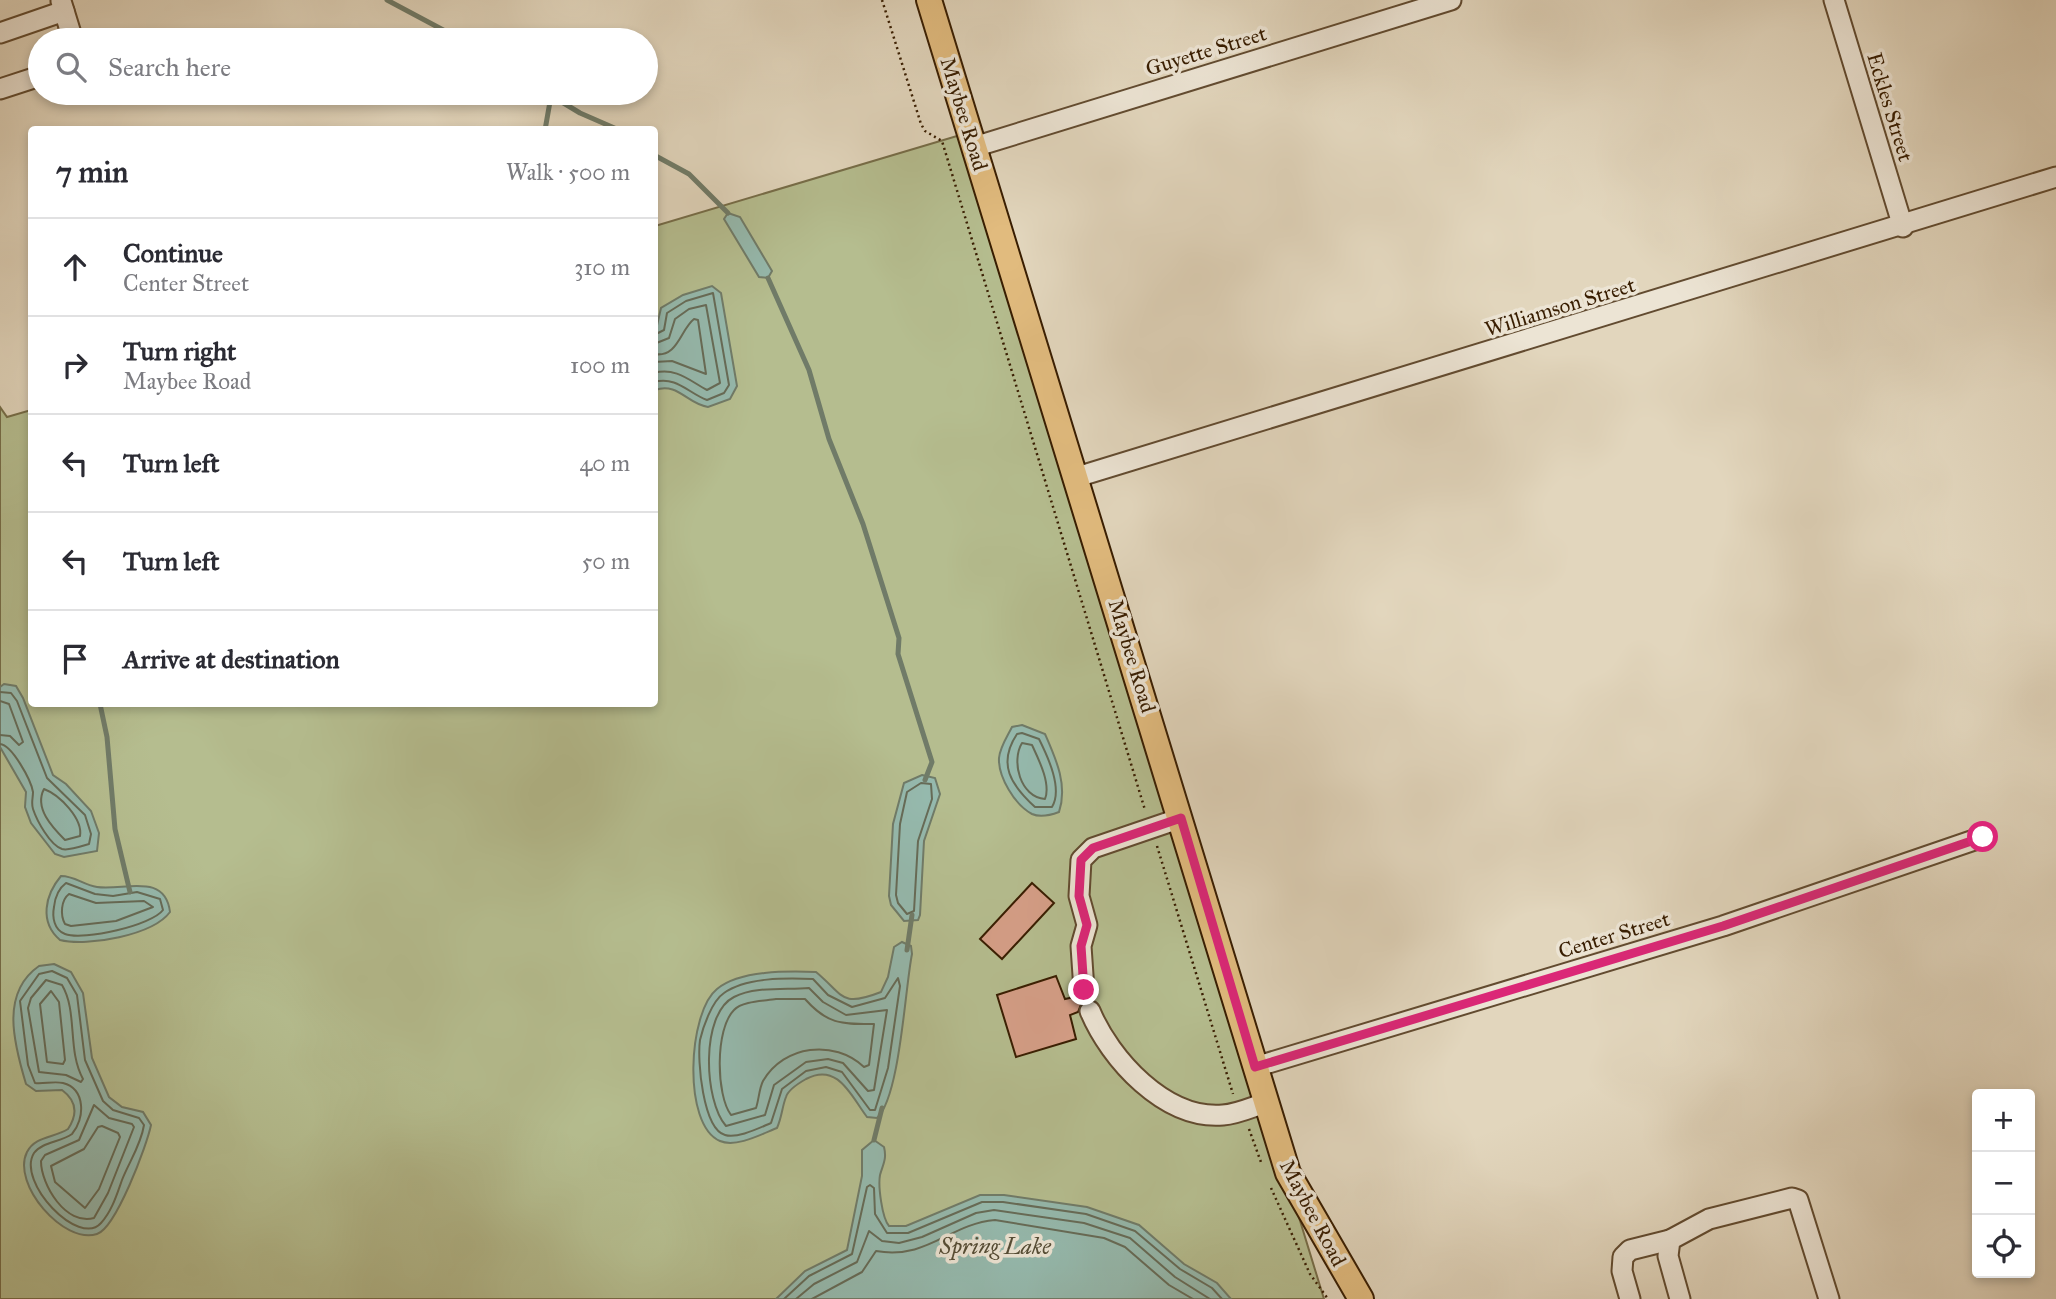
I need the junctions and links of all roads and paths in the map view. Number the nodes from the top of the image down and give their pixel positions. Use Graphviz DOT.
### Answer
graph roads {
  1 [pos="882,0"];
  2 [pos="929,0"];
  3 [pos="1451,0"];
  4 [pos="1834,0"];
  5 [pos="62,6"];
  6 [pos="69,28"];
  7 [pos="0,33"];
  8 [pos="28,80"];
  9 [pos="0,89"];
  10 [pos="974,147"];
  11 [pos="2056,177"];
  12 [pos="1903,227"];
  13 [pos="1077,477"];
  14 [pos="1181,818"];
  15 [pos="1151,828"];
  16 [pos="1983,837"];
  17 [pos="1084,990"];
  18 [pos="1090,1011"];
  19 [pos="1255,1067"];
  20 [pos="1265,1103"];
  21 [pos="1240,1111"];
  22 [pos="1263,1166"];
  23 [pos="1268,1179"];
  24 [pos="1670,1240"];
  25 [pos="1328,1299"];
  26 [pos="1361,1299"];
  27 [pos="1630,1299"];
  28 [pos="1680,1299"];
  29 [pos="1829,1299"];
  1 -- 15 [label="path"];
  2 -- 10 [label="main road, Maybee Road"];
  3 -- 10 [label="street, Guyette Street"];
  4 -- 12 [label="street, Eckles Street"];
  5 -- 6 [label="street"];
  5 -- 7 [label="street"];
  8 -- 9 [label="street"];
  10 -- 13 [label="main road, Maybee Road"];
  11 -- 12 [label="street, Williamson Street"];
  12 -- 13 [label="street, Williamson Street"];
  13 -- 14 [label="main road, Maybee Road"];
  14 -- 15 [label="street"];
  14 -- 19 [label="main road, Maybee Road"];
  15 -- 17 [label="street"];
  15 -- 21 [label="path"];
  16 -- 19 [label="street, Center Street"];
  18 -- 21 [label="street"];
  19 -- 20 [label="main road, Maybee Road"];
  20 -- 21 [label="street"];
  20 -- 26 [label="main road, Maybee Road"];
  21 -- 22 [label="path"];
  23 -- 25 [label="path"];
  24 -- 27 [label="street"];
  24 -- 28 [label="street"];
  24 -- 29 [label="street"];
}
